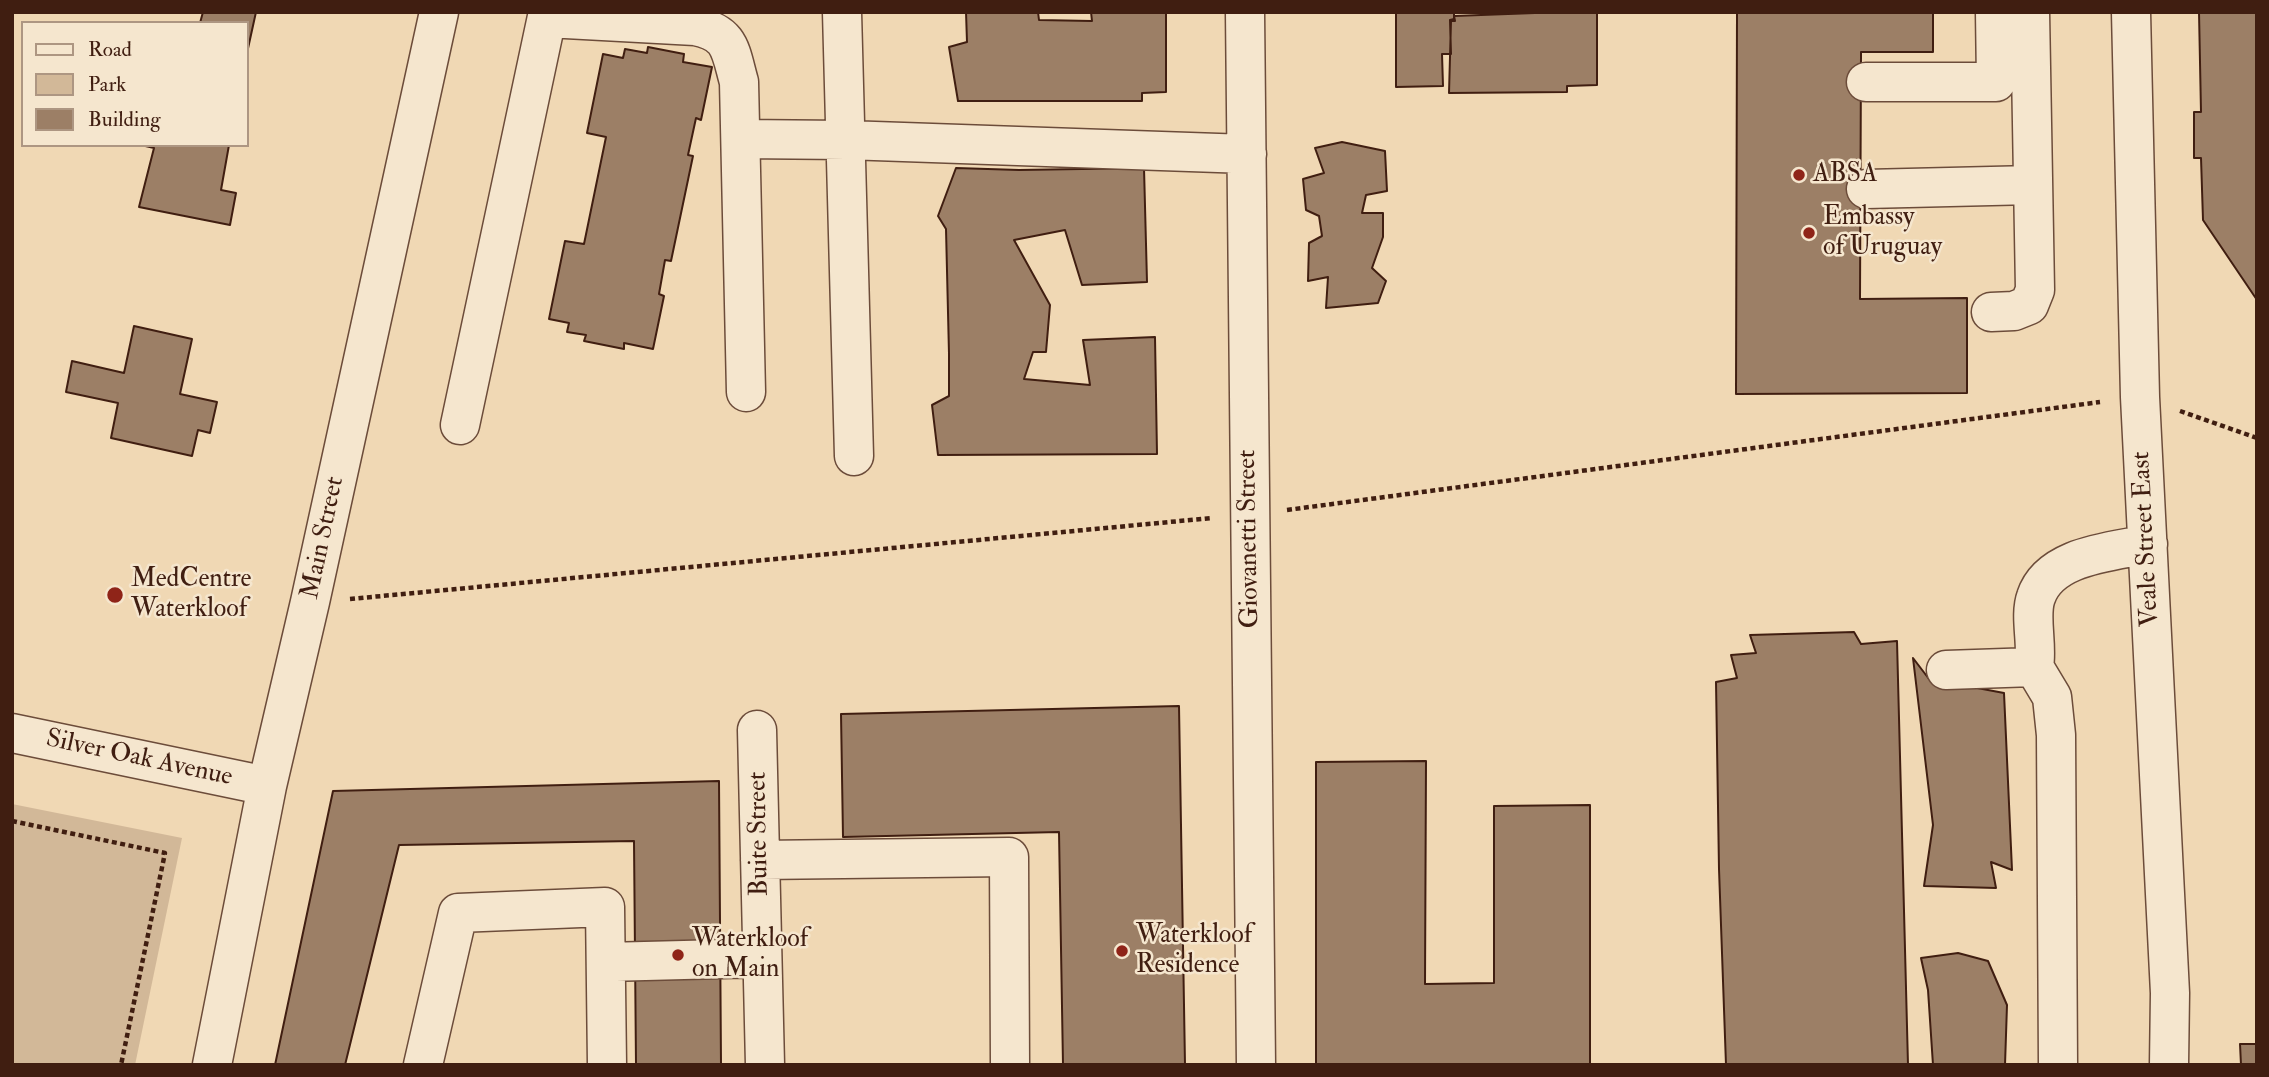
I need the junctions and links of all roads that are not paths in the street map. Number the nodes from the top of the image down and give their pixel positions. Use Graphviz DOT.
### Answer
graph roads {
  1 [pos="439,12"];
  2 [pos="842,12"];
  3 [pos="1245,12"];
  4 [pos="1995,12"];
  5 [pos="2030,12"];
  6 [pos="2131,12"];
  7 [pos="547,15"];
  8 [pos="1866,82"];
  9 [pos="2014,82"];
  10 [pos="741,139"];
  11 [pos="846,139"];
  12 [pos="1247,154"];
  13 [pos="2033,185"];
  14 [pos="1866,188"];
  15 [pos="1991,312"];
  16 [pos="746,392"];
  17 [pos="460,425"];
  18 [pos="854,456"];
  19 [pos="2148,544"];
  20 [pos="2034,667"];
  21 [pos="1946,670"];
  22 [pos="757,730"];
  23 [pos="12,733"];
  24 [pos="267,786"];
  25 [pos="760,860"];
  26 [pos="762,958"];
  27 [pos="606,962"];
  28 [pos="212,1065"];
  29 [pos="423,1065"];
  30 [pos="607,1065"];
  31 [pos="765,1065"];
  32 [pos="1010,1065"];
  33 [pos="1256,1065"];
  34 [pos="2058,1065"];
  35 [pos="2169,1065"];
  1 -- 24 [label="street, Main Street"];
  2 -- 11 [label="street"];
  3 -- 12 [label="street, Giovanetti Street"];
  4 -- 9 [label="street"];
  5 -- 9 [label="street"];
  6 -- 19 [label="street, Veale Street East"];
  7 -- 10 [label="street"];
  7 -- 17 [label="street"];
  8 -- 9 [label="street"];
  9 -- 13 [label="street"];
  10 -- 11 [label="street"];
  10 -- 16 [label="street"];
  11 -- 12 [label="street"];
  11 -- 18 [label="street"];
  12 -- 33 [label="street, Giovanetti Street"];
  13 -- 14 [label="street"];
  13 -- 15 [label="street"];
  19 -- 20 [label="street"];
  19 -- 35 [label="street, Veale Street East"];
  20 -- 21 [label="street"];
  20 -- 34 [label="street"];
  22 -- 25 [label="street, Buite Street"];
  23 -- 24 [label="street, Silver Oak Avenue"];
  24 -- 28 [label="street, Main Street"];
  25 -- 26 [label="street, Buite Street"];
  25 -- 32 [label="street"];
  26 -- 27 [label="street"];
  26 -- 31 [label="street, Buite Street"];
  27 -- 29 [label="street"];
  27 -- 30 [label="street"];
}
